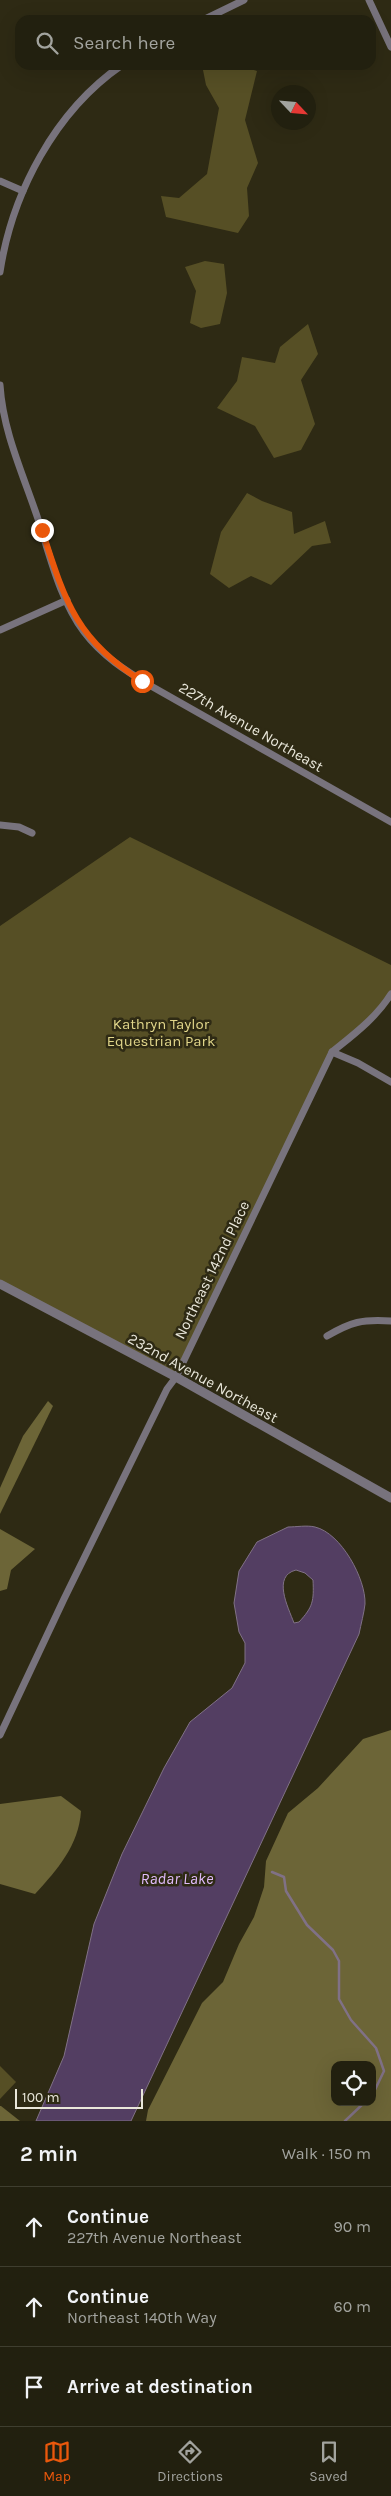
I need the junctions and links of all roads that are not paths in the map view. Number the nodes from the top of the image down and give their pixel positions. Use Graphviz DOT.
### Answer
graph roads {
  1 [pos="244,0"];
  2 [pos="369,0"];
  3 [pos="213,15"];
  4 [pos="391,47"];
  5 [pos="116,70"];
  6 [pos="0,181"];
  7 [pos="23,191"];
  8 [pos="0,272"];
  9 [pos="0,384"];
  10 [pos="67,600"];
  11 [pos="0,630"];
  12 [pos="391,822"];
  13 [pos="0,825"];
  14 [pos="32,833"];
  15 [pos="391,994"];
  16 [pos="332,1052"];
  17 [pos="391,1082"];
  18 [pos="0,1284"];
  19 [pos="391,1321"];
  20 [pos="327,1336"];
  21 [pos="176,1377"];
  22 [pos="391,1498"];
  23 [pos="0,1735"];
  1 -- 3 [label="street"];
  2 -- 4 [label="street"];
  5 -- 7 [label="street"];
  6 -- 7 [label="street"];
  7 -- 8 [label="street"];
  9 -- 10 [label="street, 227th Avenue Northeast"];
  10 -- 11 [label="street"];
  10 -- 12 [label="street, 227th Avenue Northeast"];
  13 -- 14 [label="street"];
  15 -- 16 [label="street, Northeast 142nd Place"];
  16 -- 17 [label="street"];
  16 -- 21 [label="street, Northeast 142nd Place"];
  18 -- 21 [label="street, 232nd Avenue Northeast"];
  19 -- 20 [label="street"];
  21 -- 22 [label="street, 232nd Avenue Northeast"];
  21 -- 23 [label="street, Northeast 142nd Place"];
}
